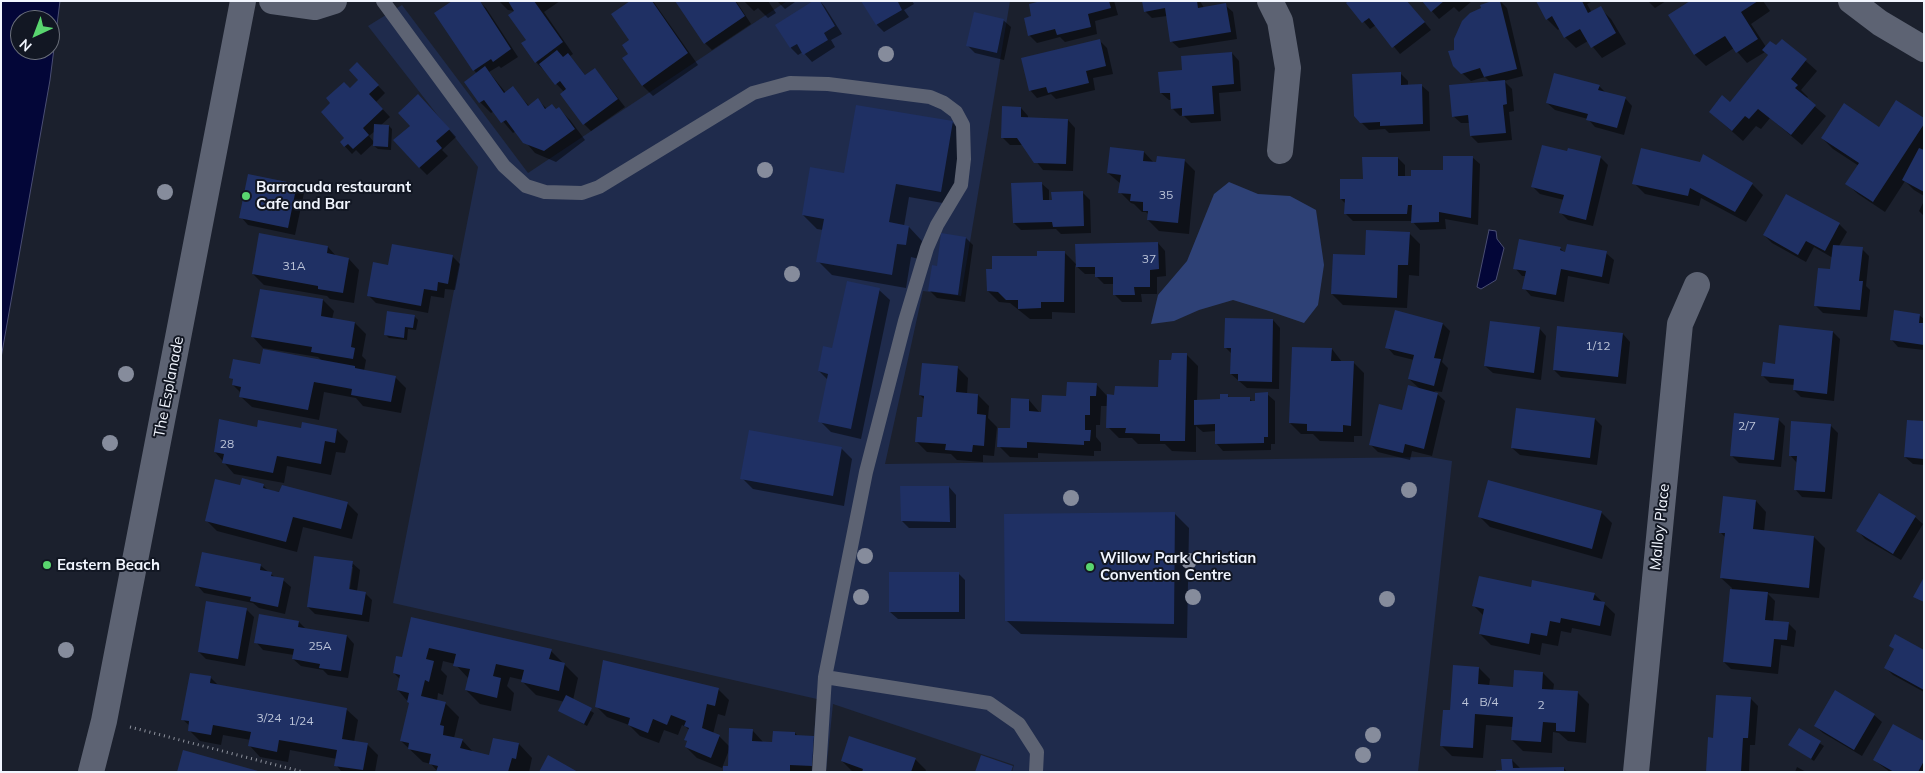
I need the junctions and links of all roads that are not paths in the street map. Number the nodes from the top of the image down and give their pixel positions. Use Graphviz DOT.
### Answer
graph roads {
  1 [pos="243,1"];
  2 [pos="272,1"];
  3 [pos="334,1"];
  4 [pos="383,1"];
  5 [pos="1270,1"];
  6 [pos="1851,1"];
  7 [pos="1924,49"];
  8 [pos="1280,151"];
  9 [pos="1697,285"];
  10 [pos="825,677"];
  11 [pos="91,772"];
  12 [pos="819,772"];
  13 [pos="1036,772"];
  14 [pos="1636,772"];
  1 -- 11 [label="street, The Esplanade"];
  2 -- 3 [label="street"];
  4 -- 10 [label="lane"];
  5 -- 8 [label="street"];
  6 -- 7 [label="street"];
  9 -- 14 [label="street, Malloy Place"];
  10 -- 12 [label="lane"];
  10 -- 13 [label="lane"];
}
